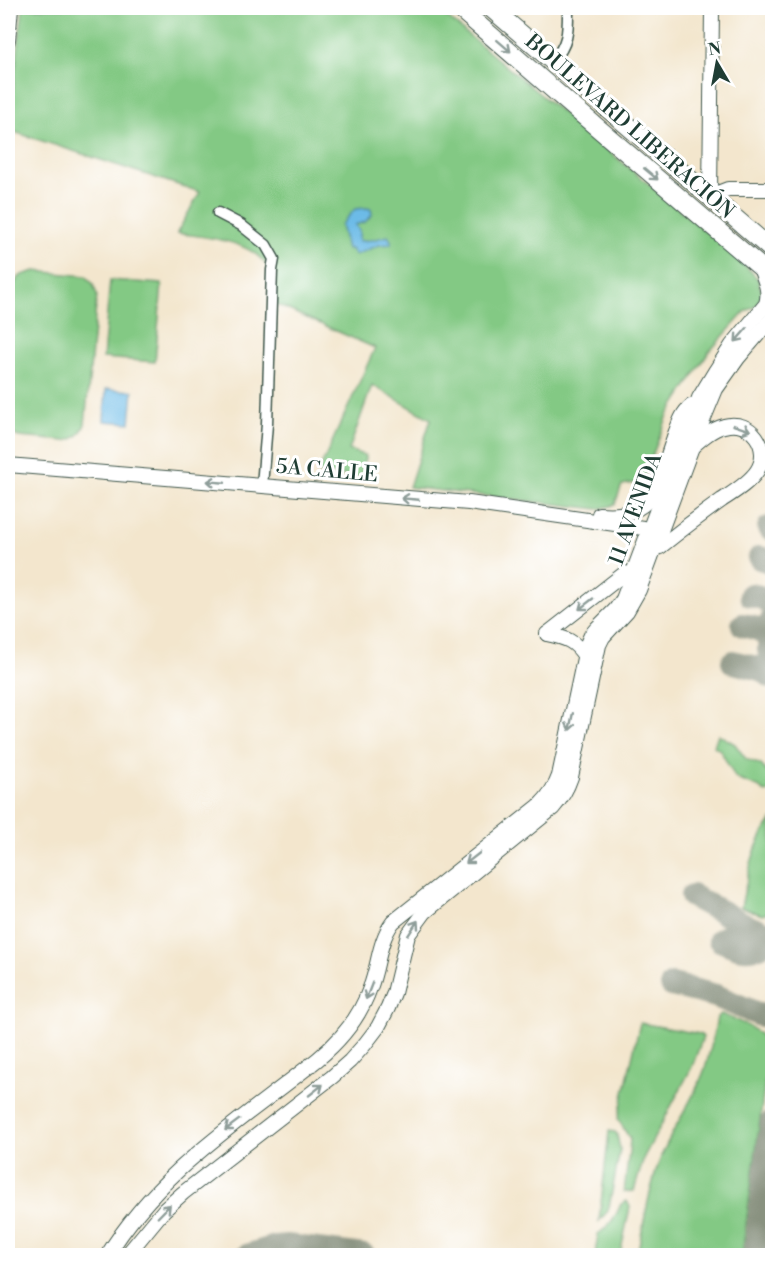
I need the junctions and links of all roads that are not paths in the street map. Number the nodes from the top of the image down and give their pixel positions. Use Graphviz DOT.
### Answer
graph roads {
  1 [pos="11,8"];
  2 [pos="459,8"];
  3 [pos="490,8"];
  4 [pos="568,8"];
  5 [pos="712,8"];
  6 [pos="8,40"];
  7 [pos="553,61"];
  8 [pos="772,189"];
  9 [pos="710,196"];
  10 [pos="218,213"];
  11 [pos="772,250"];
  12 [pos="766,272"];
  13 [pos="772,318"];
  14 [pos="699,398"];
  15 [pos="692,447"];
  16 [pos="8,466"];
  17 [pos="262,486"];
  18 [pos="469,503"];
  19 [pos="699,517"];
  20 [pos="668,526"];
  21 [pos="643,528"];
  22 [pos="660,547"];
  23 [pos="625,573"];
  24 [pos="585,657"];
  25 [pos="107,1256"];
  26 [pos="126,1256"];
  1 -- 6 [label="main road"];
  2 -- 12 [label="highway, BOULEVARD LIBERACIÓN, one-way"];
  3 -- 7 [label="highway, BOULEVARD LIBERACIÓN"];
  4 -- 7 [label="street"];
  5 -- 9 [label="main road"];
  7 -- 9 [label="highway, BOULEVARD LIBERACIÓN"];
  8 -- 9 [label="main road"];
  9 -- 11 [label="highway, BOULEVARD LIBERACIÓN"];
  10 -- 17 [label="street"];
  12 -- 14 [label="main road, 11 AVENIDA, one-way"];
  13 -- 15 [label="main road, 11 AVENIDA"];
  14 -- 18 [label="main road"];
  14 -- 24 [label="main road, 11 AVENIDA"];
  15 -- 19 [label="main road, one-way"];
  26 -- 15 [label="main road, 11 AVENIDA, one-way"];
  17 -- 16 [label="main road, 5A CALLE, one-way"];
  18 -- 17 [label="main road, 5A CALLE, one-way"];
  18 -- 21 [label="main road, 5A CALLE"];
  19 -- 20 [label="main road"];
  19 -- 22 [label="main road"];
  23 -- 24 [label="main road, one-way"];
  24 -- 25 [label="main road, 11 AVENIDA, one-way"];
}
